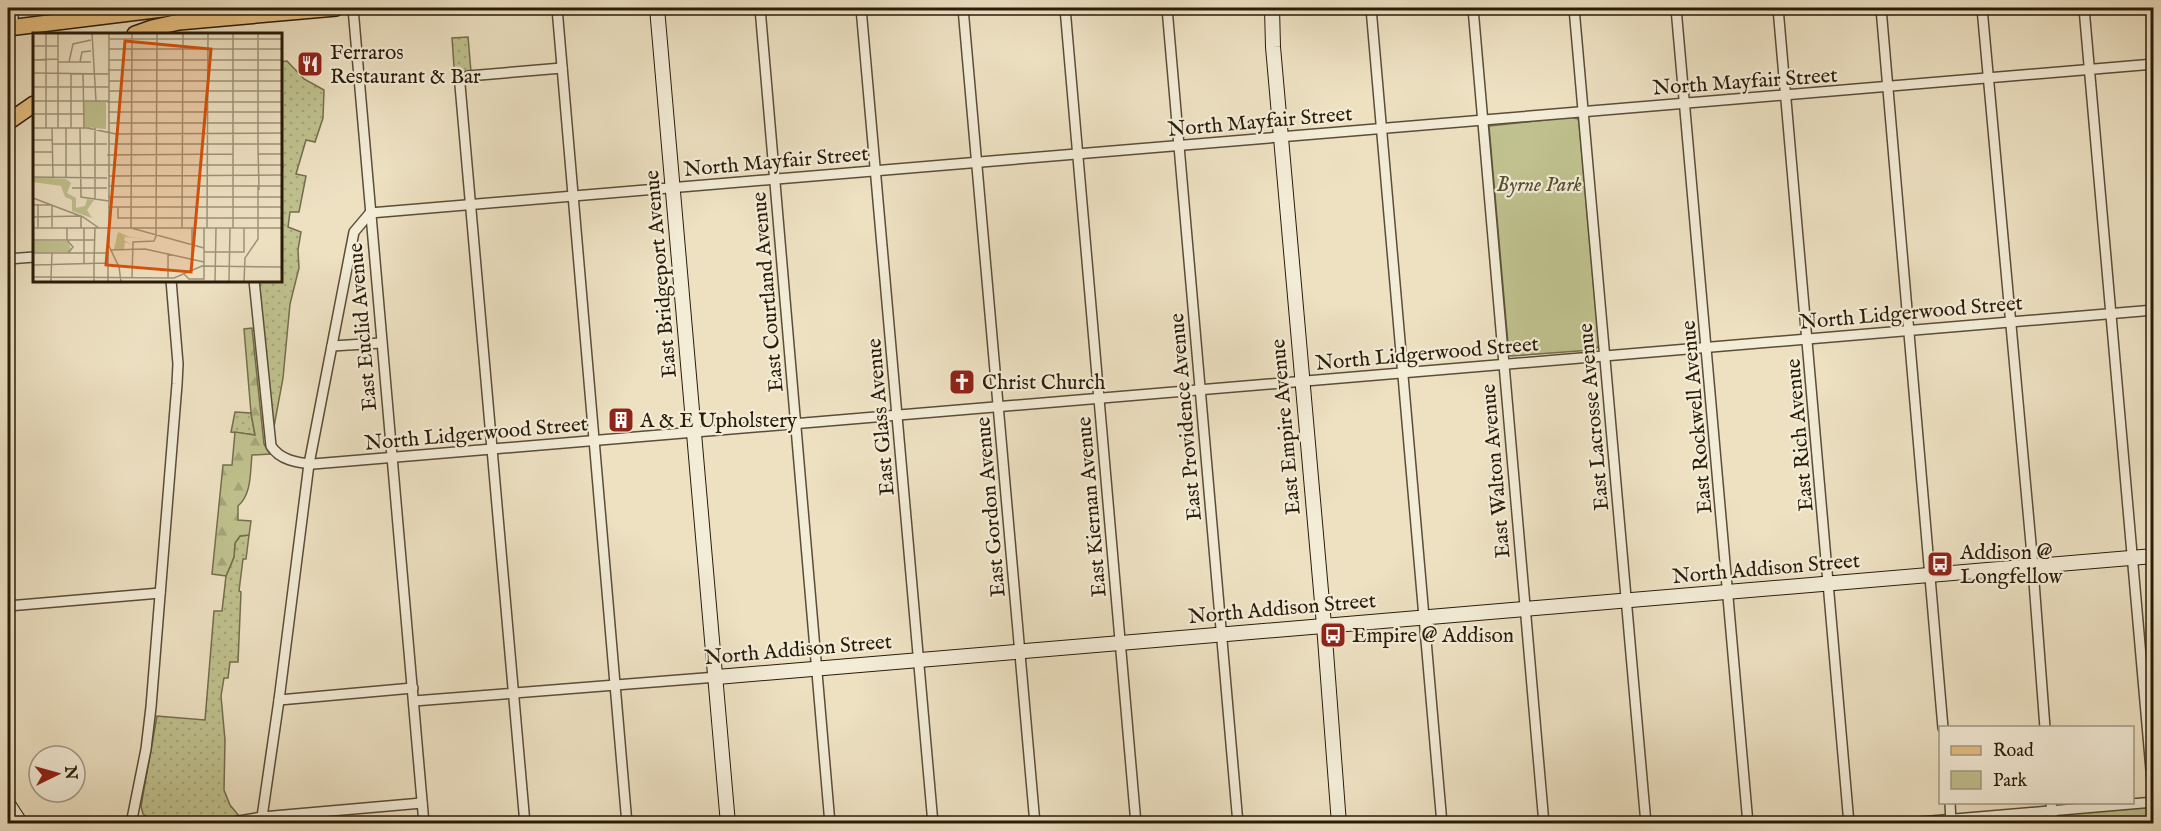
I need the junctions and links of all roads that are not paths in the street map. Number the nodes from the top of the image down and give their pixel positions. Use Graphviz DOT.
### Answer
graph roads {
  1 [pos="12,8"];
  2 [pos="171,8"];
  3 [pos="336,8"];
  4 [pos="353,8"];
  5 [pos="557,8"];
  6 [pos="657,8"];
  7 [pos="760,8"];
  8 [pos="861,8"];
  9 [pos="963,8"];
  10 [pos="1065,8"];
  11 [pos="1167,8"];
  12 [pos="1265,8"];
  13 [pos="1272,8"];
  14 [pos="1371,8"];
  15 [pos="1473,8"];
  16 [pos="1575,8"];
  17 [pos="1676,8"];
  18 [pos="1778,8"];
  19 [pos="1881,8"];
  20 [pos="1982,8"];
  21 [pos="2084,8"];
  22 [pos="111,11"];
  23 [pos="1271,27"];
  24 [pos="11,28"];
  25 [pos="143,33"];
  26 [pos="2154,64"];
  27 [pos="562,68"];
  28 [pos="2089,70"];
  29 [pos="1989,79"];
  30 [pos="1888,87"];
  31 [pos="1786,95"];
  32 [pos="1685,103"];
  33 [pos="33,105"];
  34 [pos="1584,111"];
  35 [pos="1483,120"];
  36 [pos="8,122"];
  37 [pos="1382,128"];
  38 [pos="1280,136"];
  39 [pos="1179,146"];
  40 [pos="1078,154"];
  41 [pos="977,163"];
  42 [pos="875,171"];
  43 [pos="775,179"];
  44 [pos="674,188"];
  45 [pos="574,196"];
  46 [pos="471,205"];
  47 [pos="370,213"];
  48 [pos="33,257"];
  49 [pos="8,259"];
  50 [pos="171,282"];
  51 [pos="254,282"];
  52 [pos="2154,310"];
  53 [pos="2112,313"];
  54 [pos="2010,322"];
  55 [pos="1910,330"];
  56 [pos="1808,339"];
  57 [pos="381,343"];
  58 [pos="332,346"];
  59 [pos="1708,347"];
  60 [pos="1606,356"];
  61 [pos="1504,364"];
  62 [pos="1404,373"];
  63 [pos="1302,381"];
  64 [pos="1201,390"];
  65 [pos="1100,398"];
  66 [pos="999,407"];
  67 [pos="898,415"];
  68 [pos="796,424"];
  69 [pos="695,432"];
  70 [pos="595,441"];
  71 [pos="493,450"];
  72 [pos="392,458"];
  73 [pos="309,464"];
  74 [pos="2154,555"];
  75 [pos="2133,557"];
  76 [pos="2033,566"];
  77 [pos="1931,575"];
  78 [pos="1830,583"];
  79 [pos="1729,592"];
  80 [pos="160,593"];
  81 [pos="1627,601"];
  82 [pos="8,606"];
  83 [pos="1525,609"];
  84 [pos="1424,617"];
  85 [pos="1324,625"];
  86 [pos="1222,634"];
  87 [pos="1122,643"];
  88 [pos="1021,651"];
  89 [pos="919,660"];
  90 [pos="818,668"];
  91 [pos="717,677"];
  92 [pos="615,684"];
  93 [pos="413,688"];
  94 [pos="515,693"];
  95 [pos="279,700"];
  96 [pos="414,701"];
  97 [pos="1944,726"];
  98 [pos="2045,726"];
  99 [pos="422,803"];
  100 [pos="2153,803"];
  101 [pos="8,804"];
  102 [pos="1950,804"];
  103 [pos="2128,804"];
  104 [pos="2134,804"];
  105 [pos="2051,807"];
  106 [pos="262,820"];
  107 [pos="1951,821"];
  108 [pos="21,824"];
  109 [pos="131,824"];
  110 [pos="221,824"];
  111 [pos="424,824"];
  112 [pos="525,824"];
  113 [pos="627,824"];
  114 [pos="729,824"];
  115 [pos="830,824"];
  116 [pos="933,824"];
  117 [pos="1035,824"];
  118 [pos="1136,824"];
  119 [pos="1238,824"];
  120 [pos="1340,824"];
  121 [pos="1442,824"];
  122 [pos="1544,824"];
  123 [pos="1646,824"];
  124 [pos="1748,824"];
  125 [pos="1849,824"];
  126 [pos="1896,824"];
  127 [pos="2053,824"];
  1 -- 24 [label="street"];
  2 -- 22 [label="main road"];
  3 -- 25 [label="main road"];
  4 -- 47 [label="street, East Euclid Avenue"];
  5 -- 27 [label="street"];
  6 -- 44 [label="street, East Bridgeport Avenue"];
  7 -- 43 [label="street, East Courtland Avenue"];
  8 -- 42 [label="street, East Glass Avenue"];
  9 -- 41 [label="street, East Gordon Avenue"];
  10 -- 40 [label="street, East Kiernan Avenue"];
  11 -- 39 [label="street, East Providence Avenue"];
  12 -- 23 [label="street, East Empire Avenue"];
  13 -- 23 [label="street, East Empire Avenue"];
  14 -- 37 [label="street"];
  15 -- 35 [label="street, East Walton Avenue"];
  16 -- 34 [label="street, East Lacrosse Avenue"];
  17 -- 32 [label="street, East Rockwell Avenue"];
  18 -- 31 [label="street, East Rich Avenue"];
  19 -- 30 [label="street"];
  20 -- 29 [label="street"];
  21 -- 28 [label="street"];
  22 -- 24 [label="main road"];
  23 -- 38 [label="street, East Empire Avenue"];
  26 -- 28 [label="street, North Mayfair Street"];
  27 -- 45 [label="street"];
  27 -- 46 [label="street"];
  28 -- 29 [label="street, North Mayfair Street"];
  28 -- 53 [label="street"];
  29 -- 30 [label="street, North Mayfair Street"];
  29 -- 54 [label="street"];
  30 -- 31 [label="street, North Mayfair Street"];
  30 -- 55 [label="street"];
  31 -- 32 [label="street, North Mayfair Street"];
  31 -- 56 [label="street, East Rich Avenue"];
  32 -- 34 [label="street, North Mayfair Street"];
  32 -- 59 [label="street, East Rockwell Avenue"];
  33 -- 36 [label="main road"];
  34 -- 35 [label="street, North Mayfair Street"];
  34 -- 60 [label="street, East Lacrosse Avenue"];
  35 -- 37 [label="street, North Mayfair Street"];
  35 -- 61 [label="street, East Walton Avenue"];
  37 -- 38 [label="street, North Mayfair Street"];
  37 -- 62 [label="street"];
  38 -- 39 [label="street, North Mayfair Street"];
  38 -- 63 [label="street, East Empire Avenue"];
  39 -- 40 [label="street, North Mayfair Street"];
  39 -- 64 [label="street, East Providence Avenue"];
  40 -- 41 [label="street, North Mayfair Street"];
  40 -- 65 [label="street, East Kiernan Avenue"];
  41 -- 42 [label="street, North Mayfair Street"];
  41 -- 66 [label="street, East Gordon Avenue"];
  42 -- 43 [label="street, North Mayfair Street"];
  42 -- 67 [label="street, East Glass Avenue"];
  43 -- 44 [label="street, North Mayfair Street"];
  43 -- 68 [label="street, East Courtland Avenue"];
  44 -- 45 [label="street, North Mayfair Street"];
  44 -- 69 [label="street, East Bridgeport Avenue"];
  45 -- 46 [label="street, North Mayfair Street"];
  45 -- 70 [label="street"];
  46 -- 47 [label="street, North Mayfair Street"];
  46 -- 71 [label="street"];
  47 -- 57 [label="street, East Euclid Avenue"];
  47 -- 58 [label="street"];
  48 -- 49 [label="street"];
  50 -- 80 [label="street"];
  51 -- 73 [label="street"];
  52 -- 53 [label="street, North Lidgerwood Street"];
  53 -- 54 [label="street, North Lidgerwood Street"];
  53 -- 75 [label="street"];
  54 -- 55 [label="street, North Lidgerwood Street"];
  54 -- 76 [label="street"];
  55 -- 56 [label="street, North Lidgerwood Street"];
  55 -- 77 [label="street"];
  56 -- 59 [label="street, North Lidgerwood Street"];
  56 -- 78 [label="street, East Rich Avenue"];
  57 -- 58 [label="street"];
  57 -- 72 [label="street, East Euclid Avenue"];
  58 -- 73 [label="street"];
  59 -- 60 [label="street, North Lidgerwood Street"];
  59 -- 79 [label="street, East Rockwell Avenue"];
  60 -- 61 [label="street, North Lidgerwood Street"];
  60 -- 81 [label="street, East Lacrosse Avenue"];
  61 -- 62 [label="street, North Lidgerwood Street"];
  61 -- 83 [label="street, East Walton Avenue"];
  62 -- 63 [label="street, North Lidgerwood Street"];
  62 -- 84 [label="street"];
  63 -- 64 [label="street, North Lidgerwood Street"];
  63 -- 85 [label="street, East Empire Avenue"];
  64 -- 65 [label="street, North Lidgerwood Street"];
  64 -- 86 [label="street, East Providence Avenue"];
  65 -- 66 [label="street, North Lidgerwood Street"];
  65 -- 87 [label="street, East Kiernan Avenue"];
  66 -- 67 [label="street, North Lidgerwood Street"];
  66 -- 88 [label="street, East Gordon Avenue"];
  67 -- 68 [label="street, North Lidgerwood Street"];
  67 -- 89 [label="street, East Glass Avenue"];
  68 -- 69 [label="street, North Lidgerwood Street"];
  68 -- 90 [label="street, East Courtland Avenue"];
  69 -- 70 [label="street, North Lidgerwood Street"];
  69 -- 91 [label="street, East Bridgeport Avenue"];
  70 -- 71 [label="street, North Lidgerwood Street"];
  70 -- 92 [label="street"];
  71 -- 72 [label="street, North Lidgerwood Street"];
  71 -- 94 [label="street"];
  72 -- 73 [label="street, North Lidgerwood Street"];
  72 -- 93 [label="street, East Euclid Avenue"];
  73 -- 95 [label="street"];
  74 -- 75 [label="street, North Addison Street"];
  75 -- 76 [label="street, North Addison Street"];
  75 -- 100 [label="street"];
  76 -- 77 [label="street, North Addison Street"];
  76 -- 98 [label="street"];
  77 -- 78 [label="street, North Addison Street"];
  77 -- 97 [label="street"];
  78 -- 79 [label="street, North Addison Street"];
  78 -- 125 [label="street, East Rich Avenue"];
  79 -- 81 [label="street, North Addison Street"];
  79 -- 124 [label="street, East Rockwell Avenue"];
  80 -- 82 [label="street"];
  80 -- 109 [label="street"];
  81 -- 83 [label="street, North Addison Street"];
  81 -- 123 [label="street, East Lacrosse Avenue"];
  83 -- 84 [label="street, North Addison Street"];
  83 -- 122 [label="street, East Walton Avenue"];
  84 -- 85 [label="street, North Addison Street"];
  84 -- 121 [label="street"];
  85 -- 86 [label="street, North Addison Street"];
  85 -- 120 [label="street, East Empire Avenue"];
  86 -- 87 [label="street, North Addison Street"];
  86 -- 119 [label="street, East Providence Avenue"];
  87 -- 88 [label="street, North Addison Street"];
  87 -- 118 [label="street, East Kiernan Avenue"];
  88 -- 89 [label="street, North Addison Street"];
  88 -- 117 [label="street, East Gordon Avenue"];
  89 -- 90 [label="street, North Addison Street"];
  89 -- 116 [label="street, East Glass Avenue"];
  90 -- 91 [label="street, North Addison Street"];
  90 -- 115 [label="street, East Courtland Avenue"];
  91 -- 92 [label="street, North Addison Street"];
  91 -- 114 [label="street, East Bridgeport Avenue"];
  92 -- 94 [label="street, North Addison Street"];
  92 -- 113 [label="street"];
  93 -- 95 [label="street"];
  93 -- 96 [label="street, East Euclid Avenue"];
  94 -- 96 [label="street, North Addison Street"];
  94 -- 112 [label="street"];
  95 -- 106 [label="street"];
  96 -- 99 [label="street, East Euclid Avenue"];
  99 -- 106 [label="street"];
  99 -- 111 [label="street, East Euclid Avenue"];
  100 -- 104 [label="street"];
  101 -- 108 [label="street"];
  102 -- 107 [label="street"];
  103 -- 105 [label="street"];
  105 -- 107 [label="street"];
  105 -- 127 [label="street"];
  106 -- 110 [label="street"];
  107 -- 126 [label="street"];
}
